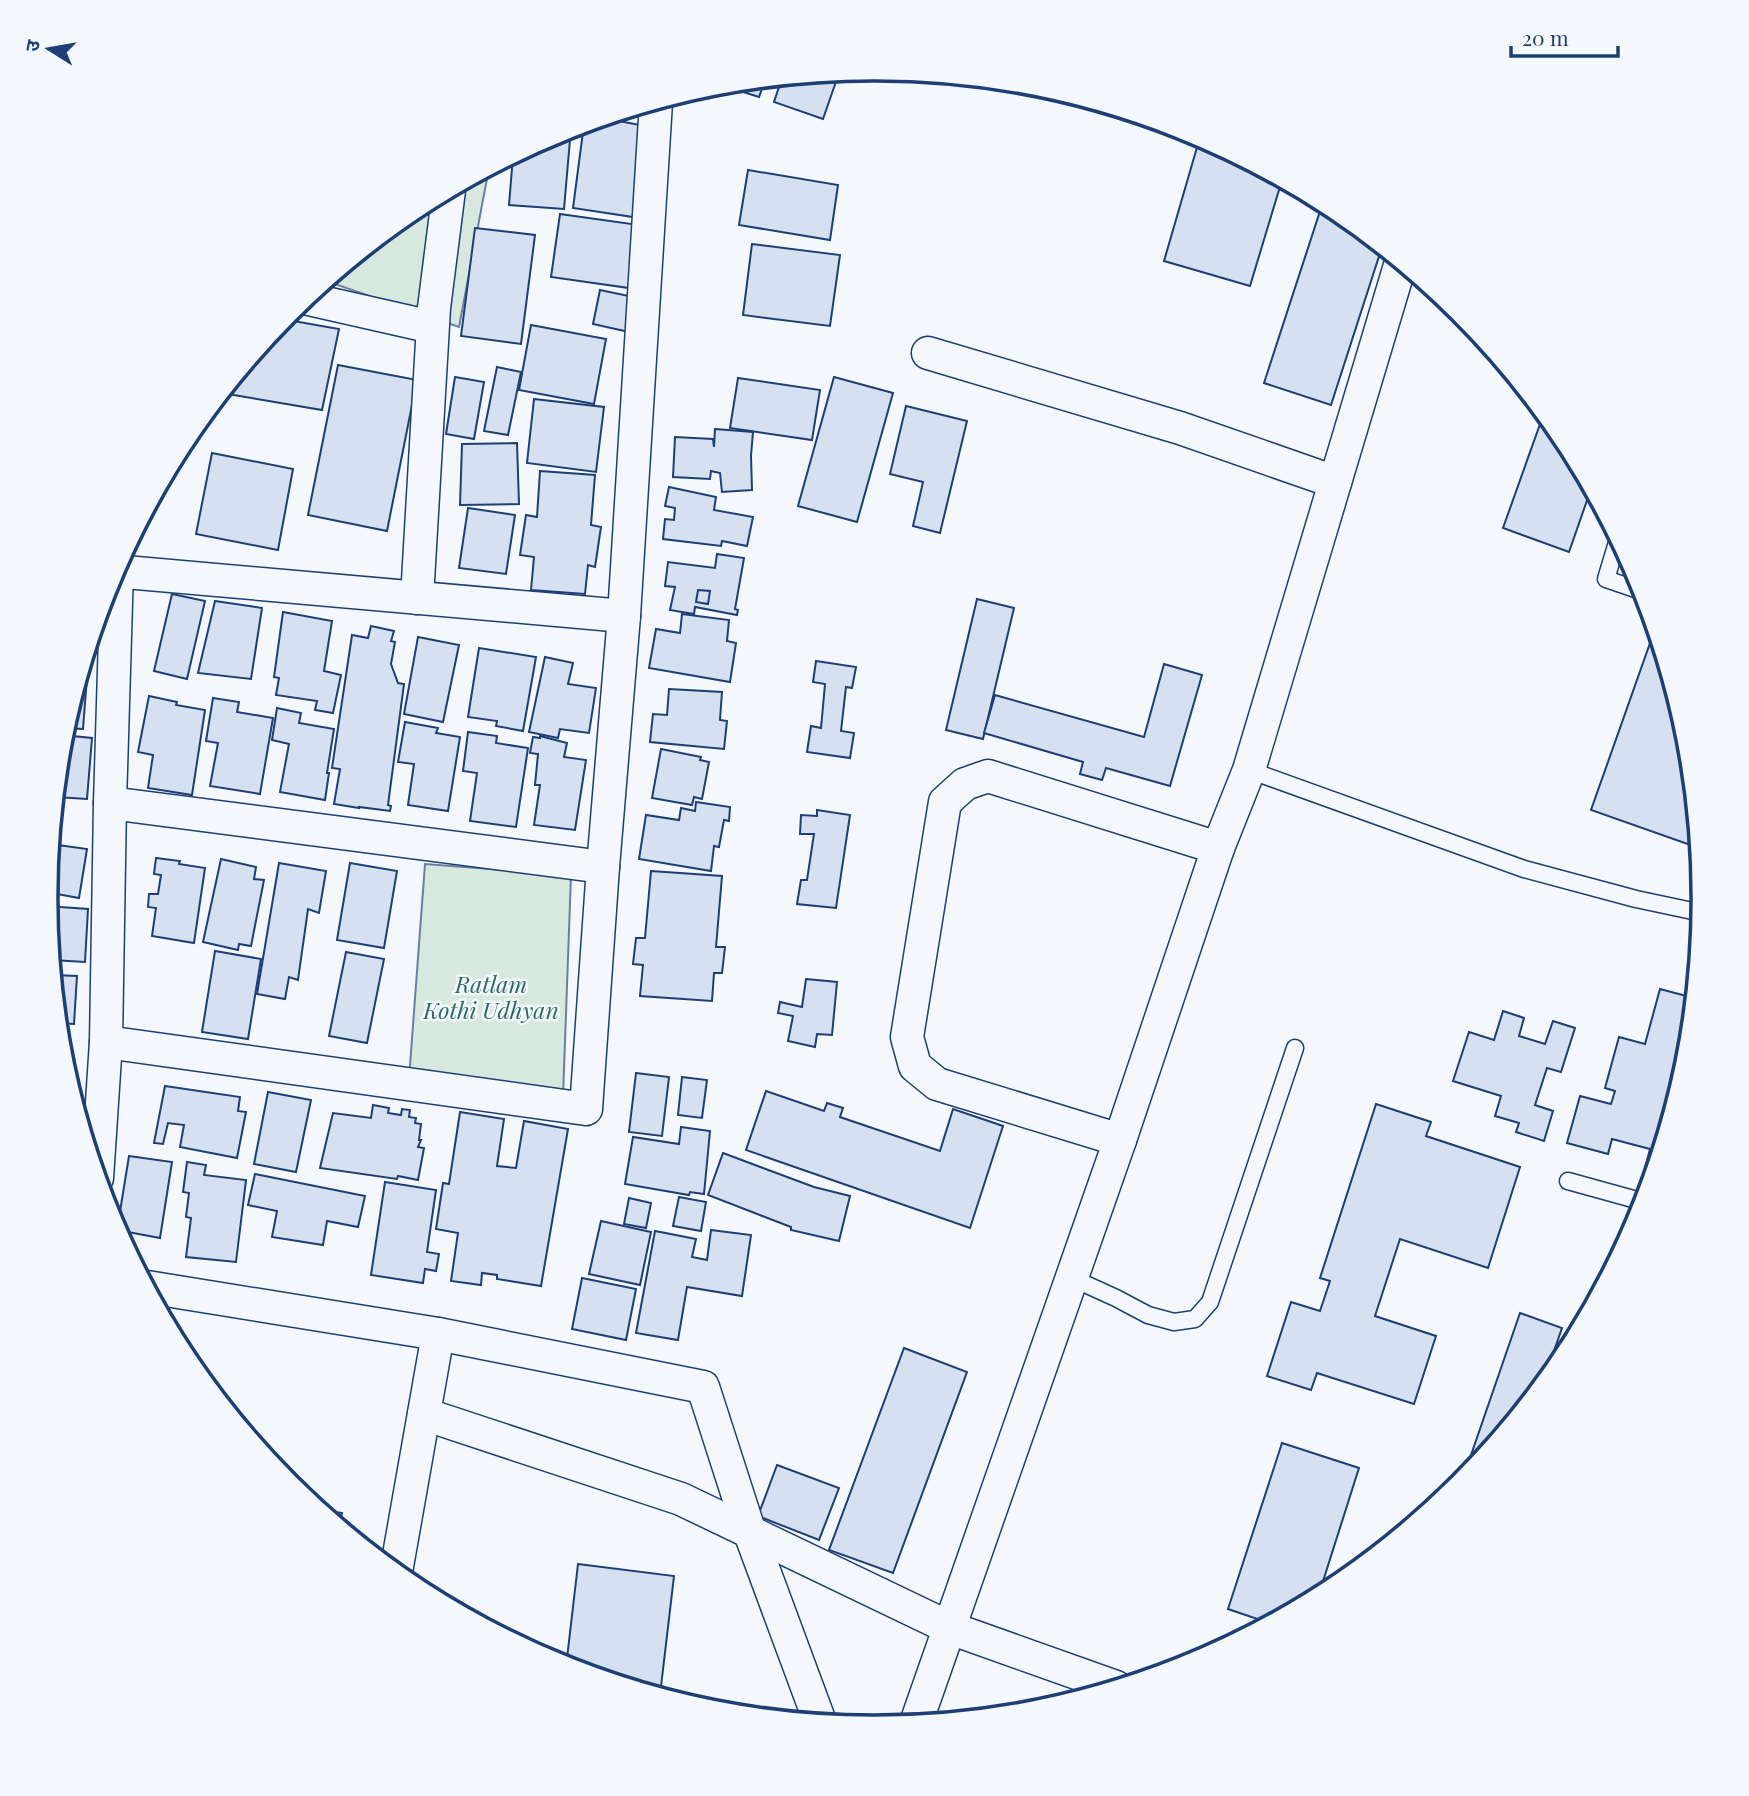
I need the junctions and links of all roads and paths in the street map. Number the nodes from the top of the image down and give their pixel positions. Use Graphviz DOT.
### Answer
graph roads {
  1 [pos="655,111"];
  2 [pos="447,203"];
  3 [pos="1398,272"];
  4 [pos="317,302"];
  5 [pos="432,327"];
  6 [pos="928,353"];
  7 [pos="1335,482"];
  8 [pos="1614,552"];
  9 [pos="126,571"];
  10 [pos="1630,587"];
  11 [pos="417,598"];
  12 [pos="114,600"];
  13 [pos="624,616"];
  14 [pos="1248,770"];
  15 [pos="110,803"];
  16 [pos="1218,848"];
  17 [pos="603,867"];
  18 [pos="1691,911"];
  19 [pos="106,1042"];
  20 [pos="1295,1048"];
  21 [pos="1120,1140"];
  22 [pos="99,1153"];
  23 [pos="1568,1181"];
  24 [pos="1634,1199"];
  25 [pos="1072,1278"];
  26 [pos="158,1289"];
  27 [pos="438,1334"];
  28 [pos="424,1414"];
  29 [pos="750,1533"];
  30 [pos="398,1561"];
  31 [pos="950,1628"];
  32 [pos="1102,1682"];
  33 [pos="817,1713"];
  34 [pos="919,1713"];
  1 -- 13 [label="street"];
  2 -- 5 [label="street"];
  3 -- 7 [label="street"];
  4 -- 5 [label="street"];
  5 -- 11 [label="street"];
  6 -- 7 [label="street"];
  7 -- 14 [label="street"];
  8 -- 10 [label="lane"];
  9 -- 11 [label="street"];
  11 -- 13 [label="street"];
  12 -- 15 [label="street"];
  13 -- 17 [label="street"];
  14 -- 16 [label="street"];
  14 -- 18 [label="lane"];
  15 -- 17 [label="street"];
  15 -- 19 [label="street"];
  16 -- 21 [label="street"];
  16 -- 21 [label="street"];
  17 -- 19 [label="street"];
  19 -- 22 [label="street"];
  20 -- 25 [label="lane"];
  21 -- 25 [label="street"];
  23 -- 24 [label="lane"];
  25 -- 31 [label="street"];
  26 -- 27 [label="street"];
  27 -- 28 [label="street"];
  27 -- 29 [label="street"];
  28 -- 29 [label="street"];
  28 -- 30 [label="street"];
  29 -- 31 [label="street"];
  29 -- 33 [label="street"];
  31 -- 32 [label="street"];
  31 -- 34 [label="street"];
}
